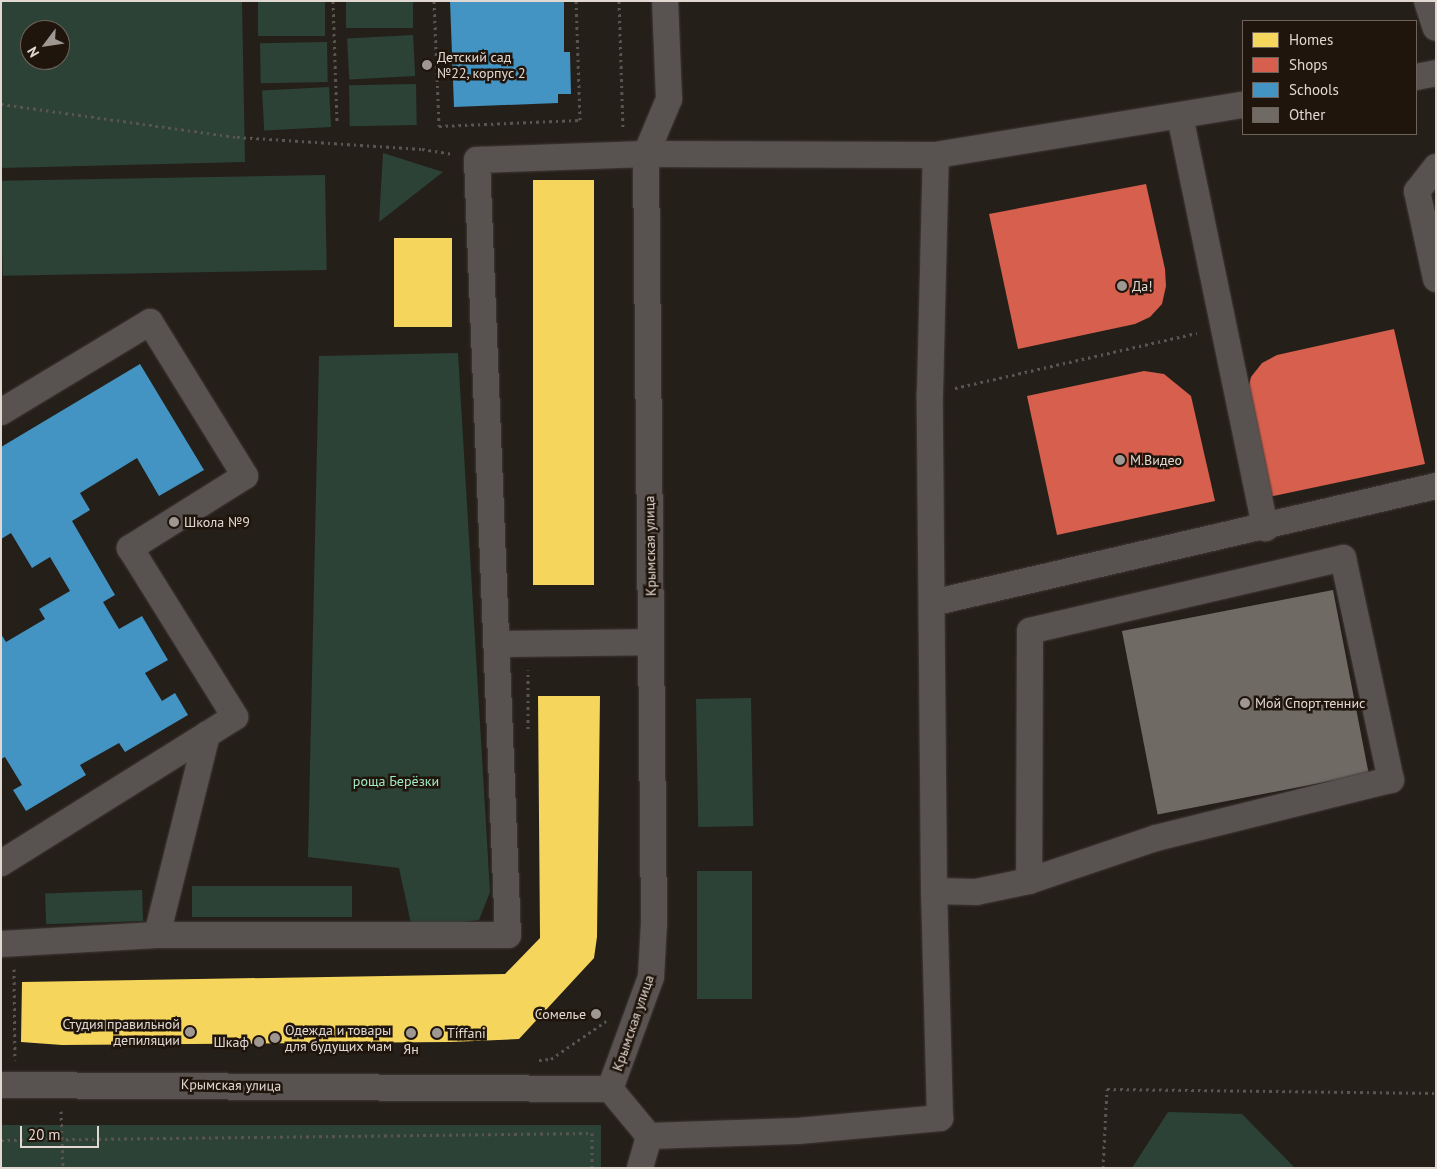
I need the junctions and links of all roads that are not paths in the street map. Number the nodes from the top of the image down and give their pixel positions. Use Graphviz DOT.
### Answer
graph roads {
  1 [pos="665,1"];
  2 [pos="1427,1"];
  3 [pos="1436,28"];
  4 [pos="1436,73"];
  5 [pos="1417,77"];
  6 [pos="1242,105"];
  7 [pos="1180,116"];
  8 [pos="646,154"];
  9 [pos="936,155"];
  10 [pos="1436,166"];
  11 [pos="1436,279"];
  12 [pos="1,412"];
  13 [pos="1436,486"];
  14 [pos="1264,528"];
  15 [pos="932,603"];
  16 [pos="651,642"];
  17 [pos="496,644"];
  18 [pos="206,734"];
  19 [pos="1,863"];
  20 [pos="1029,881"];
  21 [pos="934,891"];
  22 [pos="157,935"];
  23 [pos="1,944"];
  24 [pos="8,1074"];
  25 [pos="610,1089"];
  26 [pos="649,1136"];
  27 [pos="640,1168"];
  1 -- 8 [label="street, Крымская улица"];
  2 -- 3 [label="street"];
  4 -- 5 [label="street"];
  6 -- 7 [label="street"];
  7 -- 9 [label="street"];
  7 -- 14 [label="street"];
  8 -- 9 [label="street"];
  8 -- 16 [label="street, Крымская улица"];
  8 -- 17 [label="street"];
  9 -- 15 [label="street"];
  10 -- 11 [label="street"];
  12 -- 18 [label="street"];
  13 -- 14 [label="street"];
  14 -- 15 [label="street"];
  15 -- 21 [label="street"];
  16 -- 17 [label="street"];
  16 -- 25 [label="street, Крымская улица"];
  17 -- 22 [label="street"];
  18 -- 19 [label="street"];
  18 -- 22 [label="street"];
  20 -- 20 [label="street"];
  20 -- 21 [label="street"];
  21 -- 26 [label="street"];
  22 -- 23 [label="street"];
  24 -- 25 [label="street, Крымская улица"];
  25 -- 26 [label="street, Крымская улица"];
  26 -- 27 [label="street"];
}
